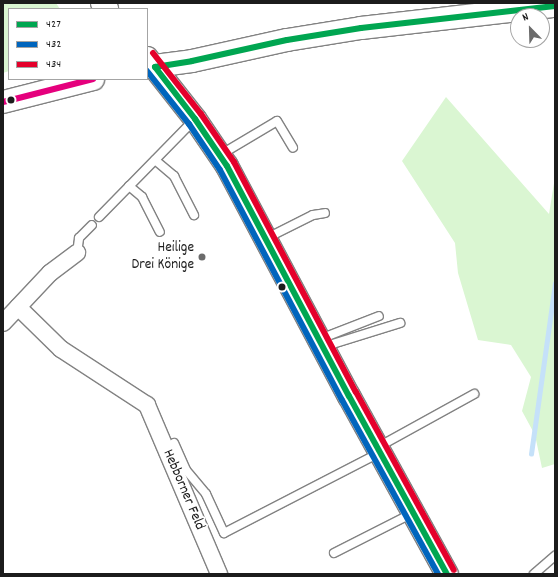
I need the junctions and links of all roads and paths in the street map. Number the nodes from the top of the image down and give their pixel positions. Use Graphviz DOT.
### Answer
graph roads {
  1 [pos="555,6"];
  2 [pos="150,64"];
  3 [pos="89,80"];
  4 [pos="3,102"];
  5 [pos="195,119"];
  6 [pos="293,148"];
  7 [pos="220,155"];
  8 [pos="155,160"];
  9 [pos="129,186"];
  10 [pos="326,213"];
  11 [pos="194,215"];
  12 [pos="99,217"];
  13 [pos="92,225"];
  14 [pos="160,232"];
  15 [pos="266,238"];
  16 [pos="76,253"];
  17 [pos="18,308"];
  18 [pos="379,316"];
  19 [pos="3,323"];
  20 [pos="400,323"];
  21 [pos="321,343"];
  22 [pos="474,394"];
  23 [pos="174,443"];
  24 [pos="378,450"];
  25 [pos="413,513"];
  26 [pos="334,553"];
  27 [pos="555,556"];
  28 [pos="216,573"];
  29 [pos="447,574"];
  30 [pos="534,574"];
  1 -- 2 [label="main road"];
  2 -- 5 [label="main road"];
  3 -- 4 [label="main road"];
  5 -- 7 [label="main road"];
  5 -- 8 [label="lane"];
  6 -- 7 [label="lane"];
  7 -- 15 [label="main road"];
  8 -- 9 [label="lane"];
  8 -- 11 [label="lane"];
  9 -- 12 [label="lane"];
  9 -- 14 [label="lane"];
  10 -- 15 [label="lane"];
  13 -- 16 [label="lane"];
  15 -- 21 [label="main road"];
  16 -- 17 [label="street"];
  17 -- 19 [label="street"];
  17 -- 28 [label="street, Hebborner Feld"];
  18 -- 21 [label="lane"];
  20 -- 21 [label="lane"];
  21 -- 24 [label="main road"];
  22 -- 24 [label="lane"];
  23 -- 24 [label="lane"];
  24 -- 25 [label="main road"];
  25 -- 26 [label="lane"];
  25 -- 29 [label="main road"];
  27 -- 30 [label="lane"];
}
